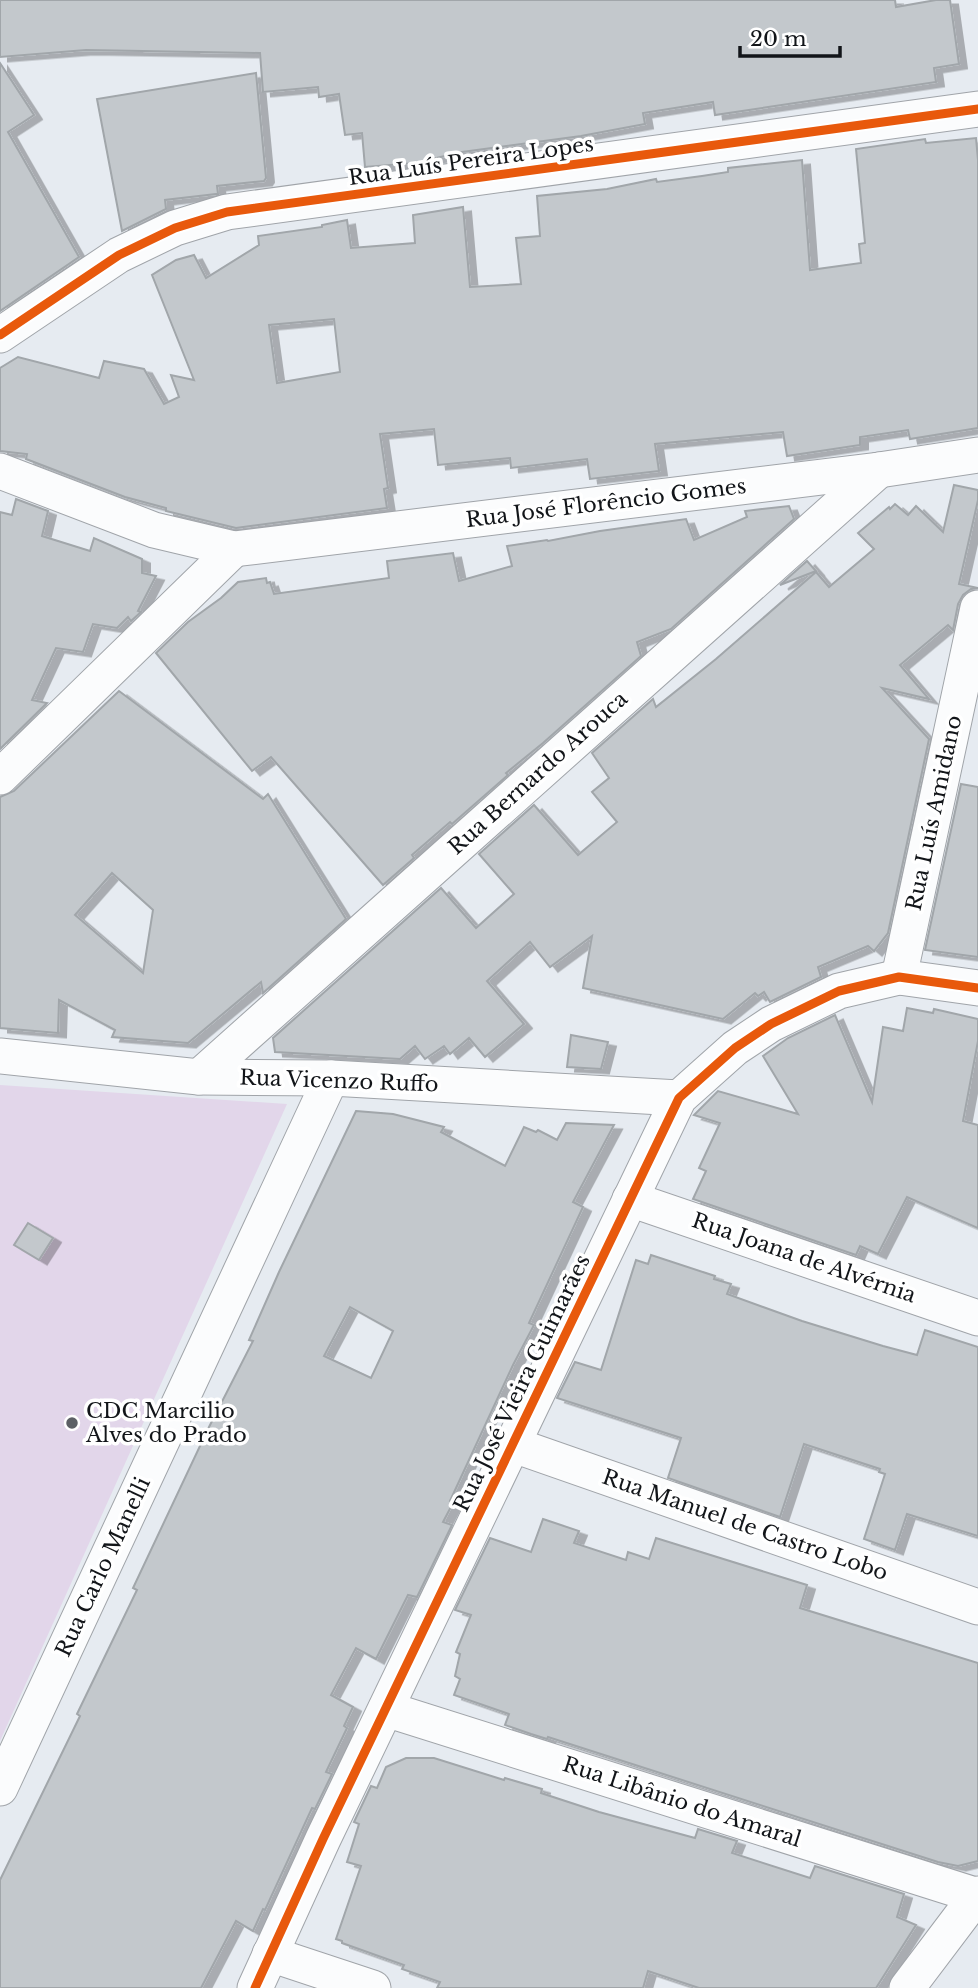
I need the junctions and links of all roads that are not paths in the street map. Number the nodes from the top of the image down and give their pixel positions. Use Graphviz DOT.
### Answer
graph roads {
  1 [pos="978,109"];
  2 [pos="0,335"];
  3 [pos="978,455"];
  4 [pos="879,470"];
  5 [pos="0,471"];
  6 [pos="234,550"];
  7 [pos="978,608"];
  8 [pos="0,777"];
  9 [pos="899,977"];
  10 [pos="978,988"];
  11 [pos="0,1056"];
  12 [pos="199,1077"];
  13 [pos="331,1078"];
  14 [pos="679,1098"];
  15 [pos="630,1199"];
  16 [pos="978,1318"];
  17 [pos="511,1444"];
  18 [pos="978,1607"];
  19 [pos="386,1709"];
  20 [pos="0,1788"];
  21 [pos="978,1895"];
  22 [pos="270,1954"];
  23 [pos="255,1988"];
  24 [pos="373,1988"];
  25 [pos="907,1988"];
  1 -- 2 [label="street, Rua Luís Pereira Lopes"];
  3 -- 4 [label="street, Rua José Florêncio Gomes"];
  4 -- 6 [label="street, Rua José Florêncio Gomes"];
  4 -- 12 [label="street, Rua Bernardo Arouca"];
  5 -- 6 [label="street, Rua José Florêncio Gomes"];
  6 -- 8 [label="street"];
  7 -- 9 [label="street, Rua Luís Amidano"];
  9 -- 10 [label="street, Rua José Vieira Guimarães"];
  9 -- 14 [label="street, Rua José Vieira Guimarães"];
  11 -- 12 [label="street, Rua Vicenzo Ruffo"];
  12 -- 13 [label="street, Rua Vicenzo Ruffo"];
  13 -- 14 [label="street, Rua Vicenzo Ruffo"];
  13 -- 20 [label="street, Rua Carlo Manelli"];
  14 -- 15 [label="street, Rua José Vieira Guimarães"];
  15 -- 16 [label="street, Rua Joana de Alvérnia"];
  15 -- 17 [label="street, Rua José Vieira Guimarães"];
  17 -- 18 [label="street, Rua Manuel de Castro Lobo"];
  17 -- 19 [label="street, Rua José Vieira Guimarães"];
  19 -- 21 [label="street, Rua Libânio do Amaral"];
  19 -- 22 [label="street, Rua José Vieira Guimarães"];
  21 -- 25 [label="street"];
  22 -- 23 [label="street, Rua José Vieira Guimarães"];
  22 -- 24 [label="street"];
}
